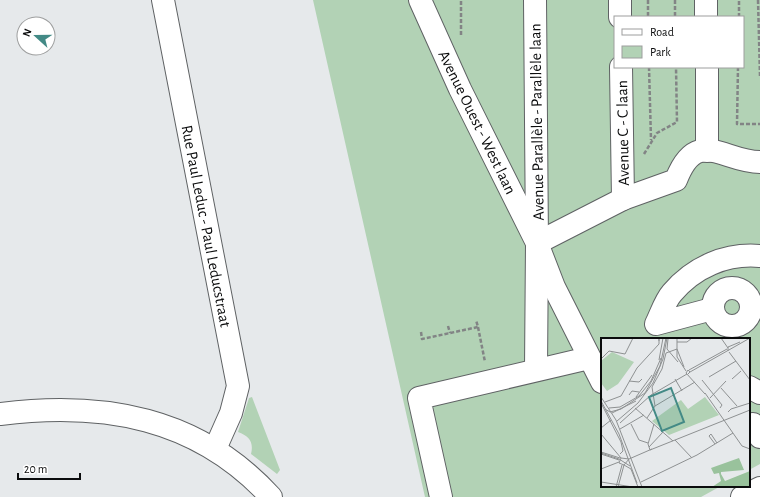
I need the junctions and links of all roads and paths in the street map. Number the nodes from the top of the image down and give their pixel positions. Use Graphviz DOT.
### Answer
graph roads {
  1 [pos="163,0"];
  2 [pos="420,0"];
  3 [pos="535,0"];
  4 [pos="620,0"];
  5 [pos="648,0"];
  6 [pos="675,0"];
  7 [pos="706,0"];
  8 [pos="739,0"];
  9 [pos="758,0"];
  10 [pos="620,16"];
  11 [pos="648,16"];
  12 [pos="675,16"];
  13 [pos="706,16"];
  14 [pos="738,16"];
  15 [pos="621,68"];
  16 [pos="649,68"];
  17 [pos="676,68"];
  18 [pos="707,68"];
  19 [pos="738,68"];
  20 [pos="760,76"];
  21 [pos="760,124"];
  22 [pos="651,141"];
  23 [pos="707,150"];
  24 [pos="760,162"];
  25 [pos="623,165"];
  26 [pos="623,200"];
  27 [pos="537,243"];
  28 [pos="760,256"];
  29 [pos="755,297"];
  30 [pos="712,309"];
  31 [pos="476,320"];
  32 [pos="448,326"];
  33 [pos="478,327"];
  34 [pos="421,332"];
  35 [pos="450,333"];
  36 [pos="736,333"];
  37 [pos="589,358"];
  38 [pos="536,370"];
  39 [pos="601,380"];
  40 [pos="490,381"];
  41 [pos="750,388"];
  42 [pos="760,393"];
  43 [pos="0,414"];
  44 [pos="215,449"];
  45 [pos="760,488"];
  46 [pos="271,497"];
  47 [pos="441,497"];
  48 [pos="742,497"];
  1 -- 44 [label="street, Rue Paul Leduc - Paul Leducstraat"];
  2 -- 27 [label="street, Avenue Ouest - West laan"];
  3 -- 27 [label="street, Avenue Parallèle - Parallèle laan"];
  4 -- 10 [label="street"];
  5 -- 11 [label="path"];
  6 -- 12 [label="path"];
  7 -- 13 [label="street"];
  8 -- 14 [label="path"];
  9 -- 20 [label="path"];
  15 -- 25 [label="street, Avenue C - C laan"];
  16 -- 22 [label="path"];
  17 -- 22 [label="path"];
  18 -- 23 [label="street"];
  19 -- 21 [label="path"];
  22 -- 25 [label="path"];
  23 -- 24 [label="street"];
  23 -- 26 [label="street"];
  25 -- 26 [label="street, Avenue C - C laan"];
  26 -- 27 [label="street"];
  27 -- 37 [label="street, Avenue Ouest - West laan"];
  27 -- 38 [label="street, Avenue Parallèle - Parallèle laan"];
  28 -- 30 [label="street"];
  29 -- 30 [label="street"];
  29 -- 36 [label="street"];
  30 -- 36 [label="street"];
  31 -- 33 [label="path"];
  32 -- 35 [label="path"];
  33 -- 35 [label="path"];
  33 -- 40 [label="path"];
  34 -- 35 [label="path"];
  37 -- 38 [label="street"];
  37 -- 39 [label="street, Avenue Ouest - West laan"];
  38 -- 40 [label="street"];
  40 -- 47 [label="street"];
  41 -- 42 [label="street"];
  43 -- 44 [label="street"];
  44 -- 46 [label="street"];
  45 -- 48 [label="street"];
}
